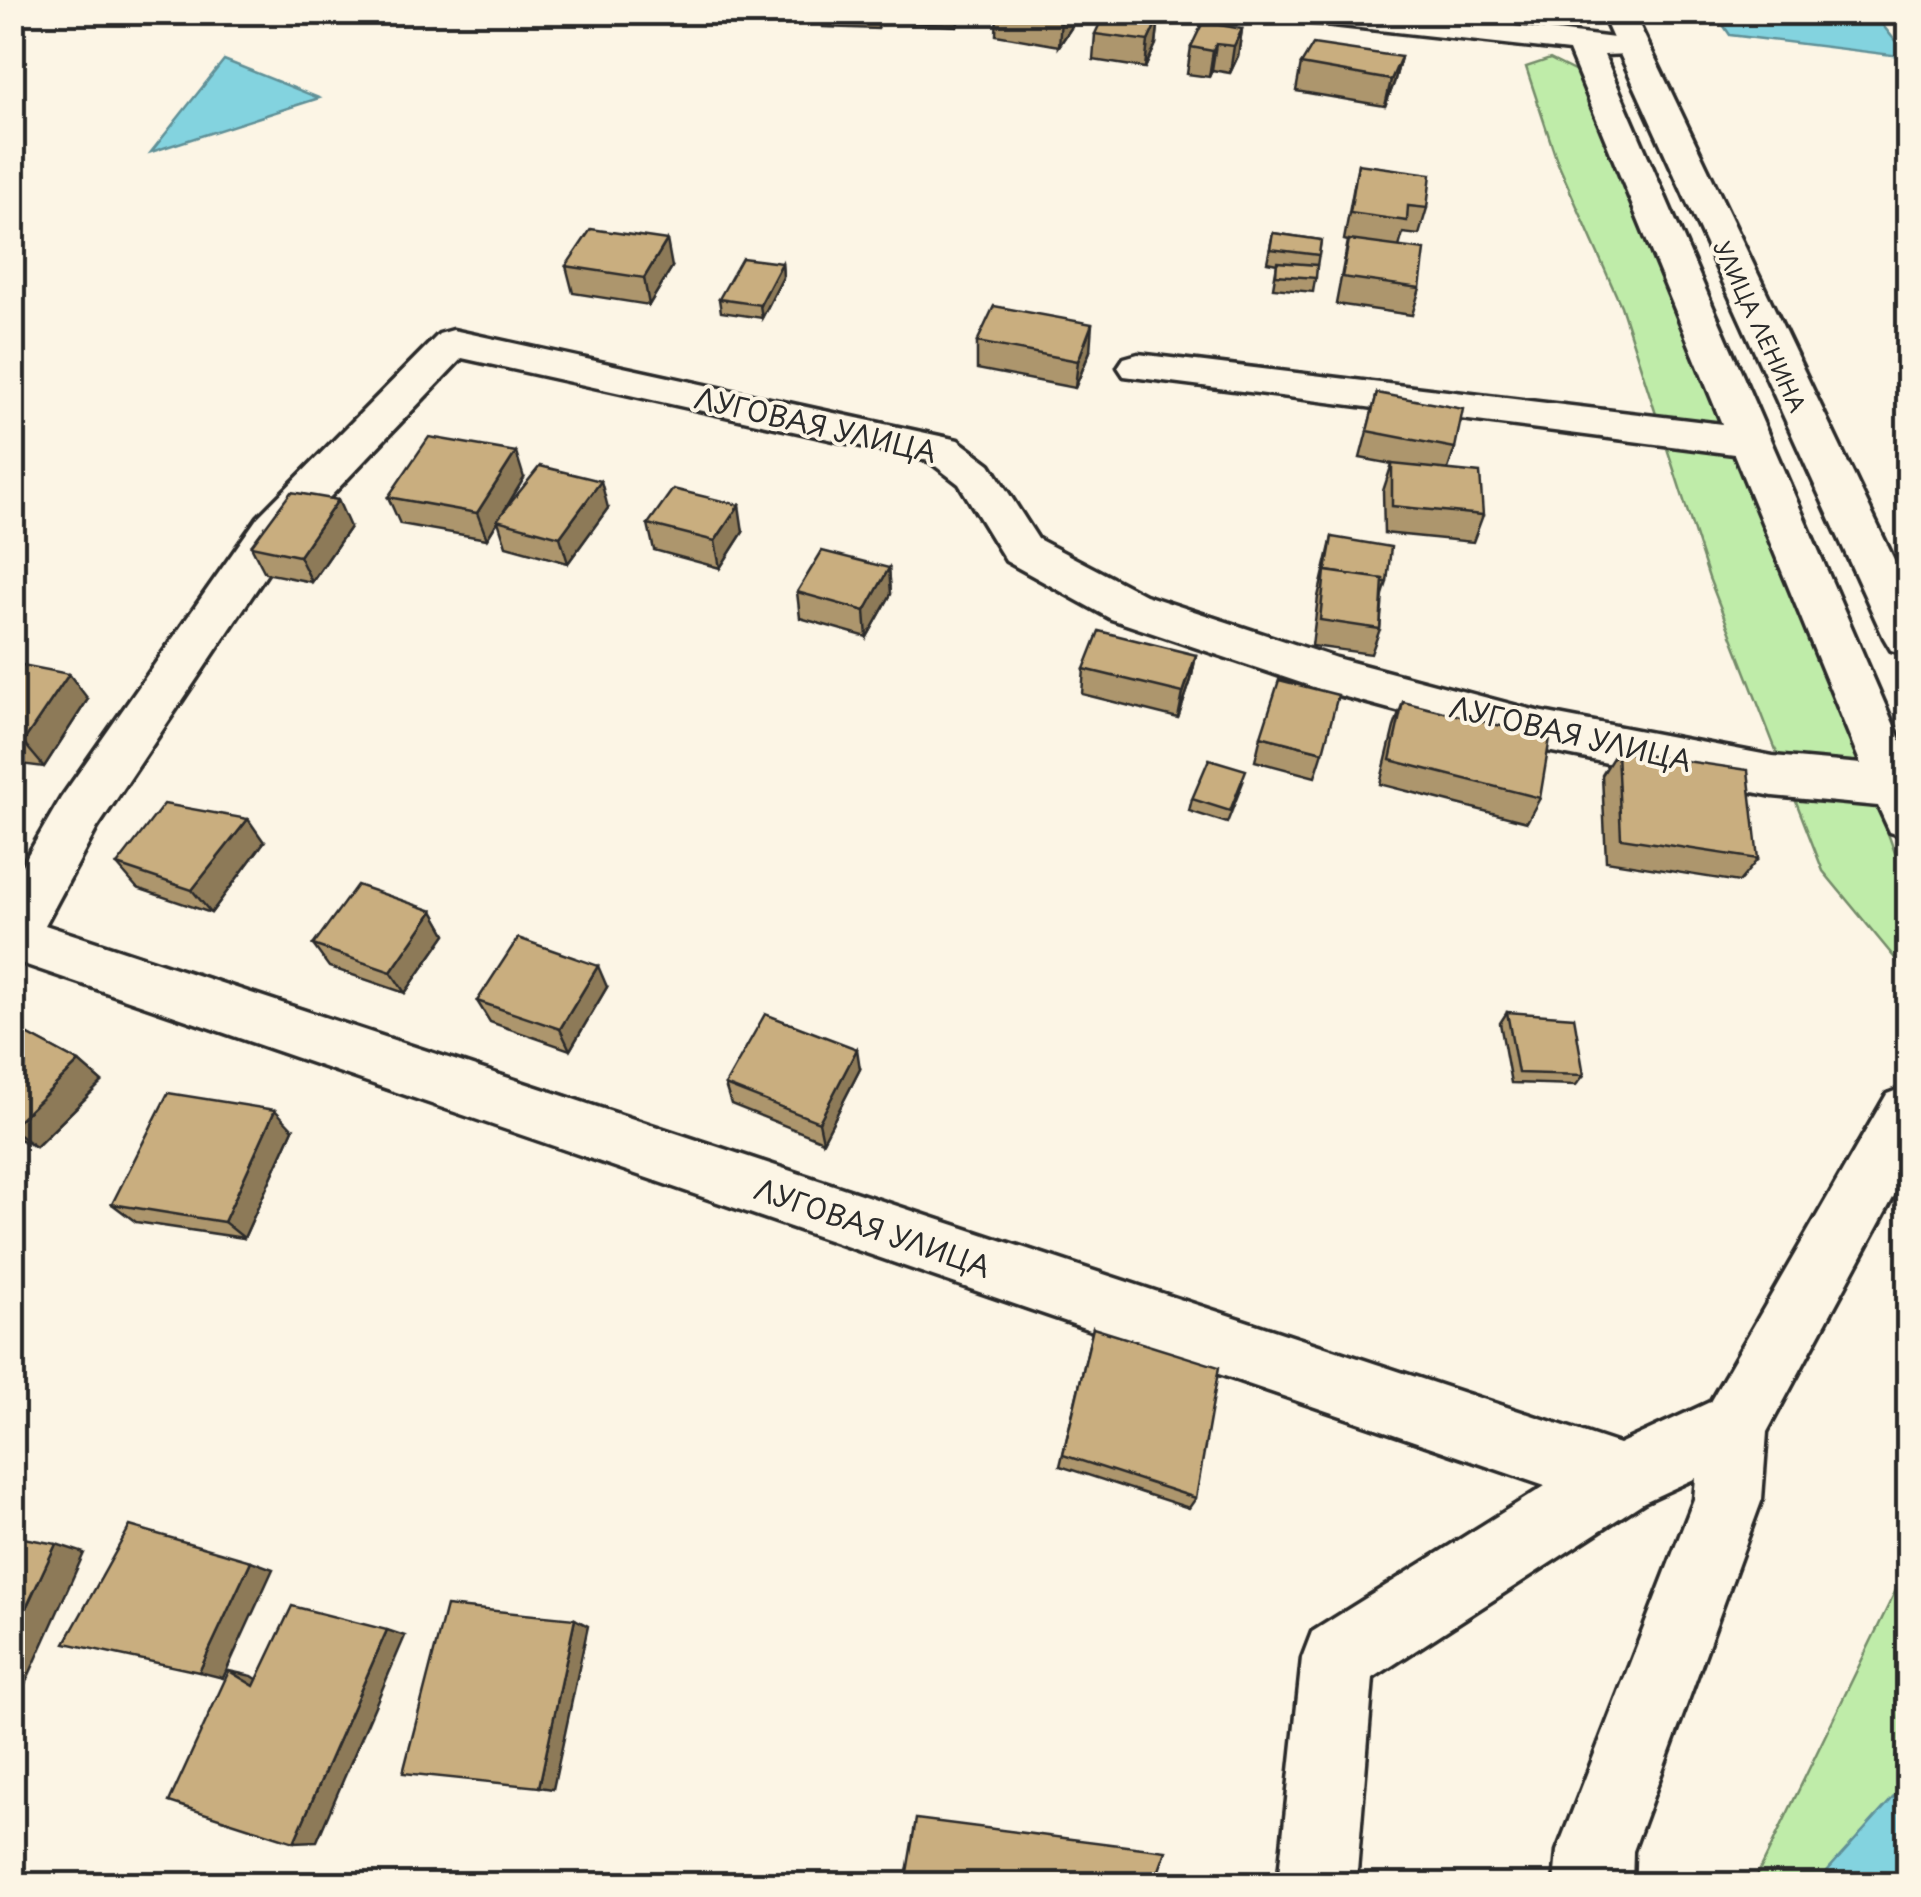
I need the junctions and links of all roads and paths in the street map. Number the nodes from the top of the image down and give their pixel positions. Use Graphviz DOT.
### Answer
graph roads {
  1 [pos="1306,12"];
  2 [pos="1625,30"];
  3 [pos="1582,42"];
  4 [pos="1138,367"];
  5 [pos="1751,442"];
  6 [pos="1908,638"];
  7 [pos="1903,803"];
  8 [pos="12,935"];
  9 [pos="1908,1112"];
  10 [pos="1734,1426"];
  11 [pos="1620,1478"];
  12 [pos="1317,1884"];
  13 [pos="1593,1884"];
  1 -- 3 [label="street"];
  2 -- 3 [label="street"];
  2 -- 6 [label="street, УЛИЦА ЛЕНИНА"];
  3 -- 5 [label="street, ЛУГОВАЯ УЛИЦА"];
  4 -- 5 [label="street"];
  5 -- 7 [label="street, ЛУГОВАЯ УЛИЦА"];
  7 -- 8 [label="street, ЛУГОВАЯ УЛИЦА"];
  8 -- 11 [label="street, ЛУГОВАЯ УЛИЦА"];
  9 -- 10 [label="street"];
  10 -- 11 [label="street"];
  10 -- 13 [label="street"];
  11 -- 12 [label="street"];
}
